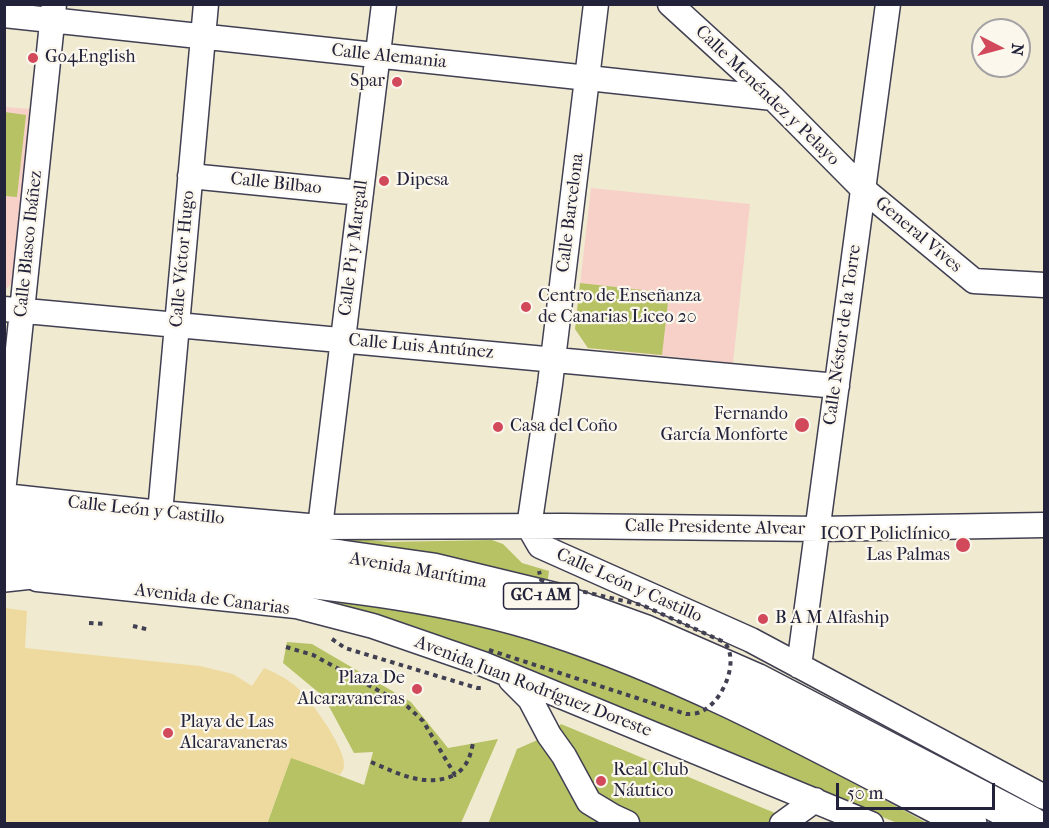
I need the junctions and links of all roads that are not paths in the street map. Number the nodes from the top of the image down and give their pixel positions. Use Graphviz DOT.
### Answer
graph roads {
  1 [pos="206,4"];
  2 [pos="384,4"];
  3 [pos="596,4"];
  4 [pos="670,4"];
  5 [pos="888,4"];
  6 [pos="54,12"];
  7 [pos="4,15"];
  8 [pos="203,36"];
  9 [pos="378,56"];
  10 [pos="587,78"];
  11 [pos="773,98"];
  12 [pos="190,176"];
  13 [pos="863,189"];
  14 [pos="361,193"];
  15 [pos="1044,285"];
  16 [pos="13,309"];
  17 [pos="177,325"];
  18 [pos="343,340"];
  19 [pos="553,360"];
  20 [pos="837,386"];
  21 [pos="4,483"];
  22 [pos="4,496"];
  23 [pos="160,513"];
  24 [pos="4,520"];
  25 [pos="1044,525"];
  26 [pos="320,527"];
  27 [pos="529,527"];
  28 [pos="819,529"];
  29 [pos="4,549"];
  30 [pos="122,562"];
  31 [pos="4,575"];
  32 [pos="799,666"];
  33 [pos="503,672"];
  34 [pos="1044,797"];
  35 [pos="815,800"];
  36 [pos="627,823"];
  37 [pos="782,824"];
  38 [pos="871,824"];
  39 [pos="970,824"];
  40 [pos="1032,824"];
  1 -- 8 [label="street, Calle Víctor Hugo"];
  2 -- 9 [label="street, Calle Pi y Margall"];
  3 -- 10 [label="street, Calle Barcelona"];
  4 -- 11 [label="street, Calle Menéndez y Pelayo"];
  5 -- 13 [label="street, Calle Néstor de la Torre"];
  6 -- 7 [label="street, Calle Alemania"];
  6 -- 8 [label="street, Calle Alemania"];
  6 -- 16 [label="street, Calle Blasco Ibáñez"];
  8 -- 9 [label="street, Calle Alemania"];
  8 -- 12 [label="street, Calle Víctor Hugo"];
  9 -- 10 [label="street, Calle Alemania"];
  9 -- 14 [label="street, Calle Pi y Margall"];
  10 -- 11 [label="street, Calle Alemania"];
  10 -- 19 [label="street, Calle Barcelona"];
  11 -- 13 [label="street, Calle Menéndez y Pelayo"];
  12 -- 14 [label="street, Calle Bilbao"];
  12 -- 17 [label="street, Calle Víctor Hugo"];
  13 -- 15 [label="street, General Vives"];
  13 -- 20 [label="street, Calle Néstor de la Torre"];
  14 -- 18 [label="street, Calle Pi y Margall"];
  16 -- 17 [label="street, Calle Luis Antúnez"];
  16 -- 21 [label="street, Calle Blasco Ibáñez"];
  17 -- 18 [label="street, Calle Luis Antúnez"];
  17 -- 23 [label="street, Calle Víctor Hugo"];
  18 -- 19 [label="street, Calle Luis Antúnez"];
  18 -- 26 [label="street, Calle Pi y Margall"];
  19 -- 20 [label="street, Calle Luis Antúnez"];
  19 -- 27 [label="street, Calle Barcelona"];
  20 -- 28 [label="street, Calle Néstor de la Torre"];
  22 -- 23 [label="street, Calle León y Castillo"];
  23 -- 26 [label="street, Calle León y Castillo"];
  24 -- 40 [label="highway, Avenida Marítima / GC-1 AM"];
  25 -- 28 [label="street, Calle Presidente Alvear"];
  26 -- 27 [label="street, Calle León y Castillo"];
  27 -- 28 [label="street, Calle Presidente Alvear"];
  27 -- 32 [label="street, Calle León y Castillo"];
  28 -- 32 [label="street, Calle Néstor de la Torre"];
  29 -- 30 [label="highway, Avenida Marítima / GC-1 AM"];
  30 -- 31 [label="highway"];
  30 -- 39 [label="highway, Avenida Marítima / GC-1 AM"];
  31 -- 33 [label="street, Avenida Juan Rodríguez Doreste"];
  32 -- 34 [label="street, Calle León y Castillo"];
  33 -- 35 [label="street, Avenida Juan Rodríguez Doreste"];
  33 -- 36 [label="street"];
  35 -- 37 [label="street"];
  35 -- 38 [label="street, Avenida Juan Rodríguez Doreste"];
}
